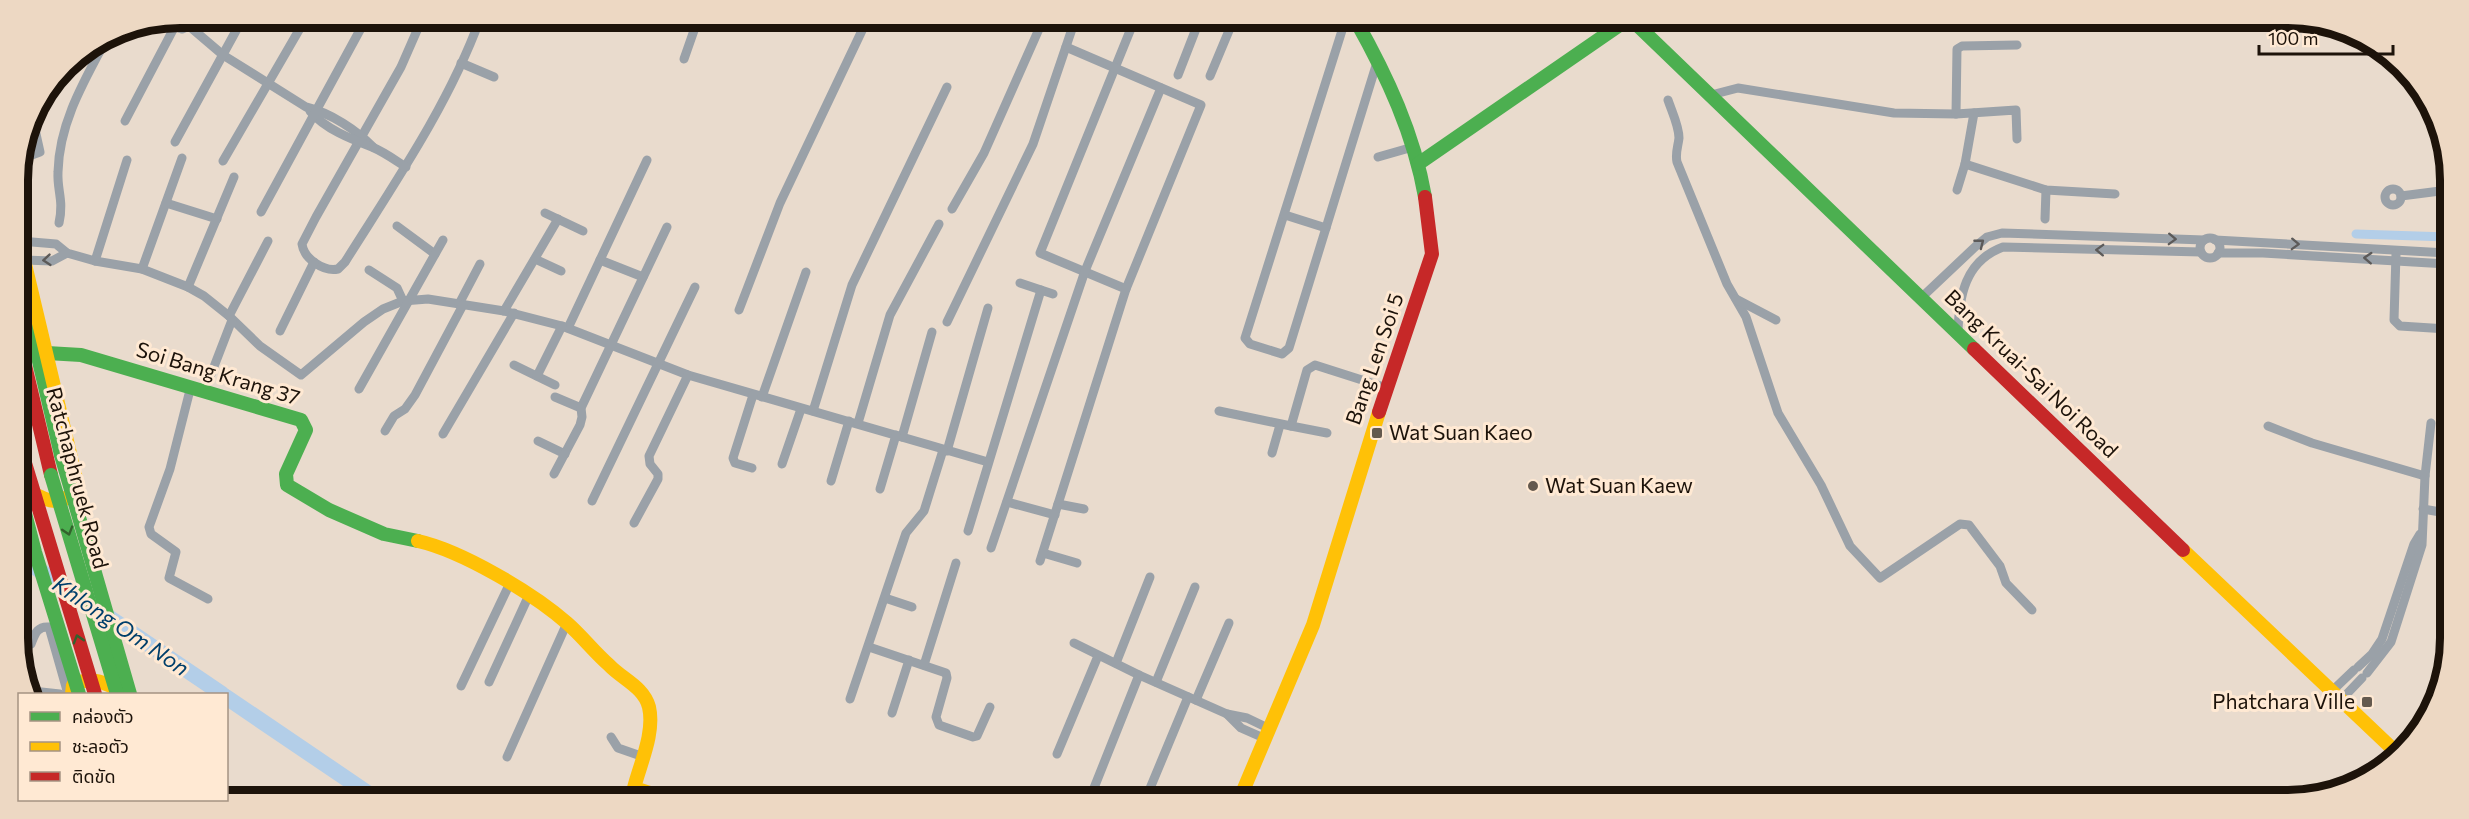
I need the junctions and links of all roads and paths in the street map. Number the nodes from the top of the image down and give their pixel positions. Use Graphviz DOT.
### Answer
graph roads {
  1 [pos="196,28"];
  2 [pos="238,28"];
  3 [pos="300,28"];
  4 [pos="418,28"];
  5 [pos="476,28"];
  6 [pos="695,28"];
  7 [pos="863,28"];
  8 [pos="1039,28"];
  9 [pos="1072,28"];
  10 [pos="1131,28"];
  11 [pos="1196,28"];
  12 [pos="1230,28"];
  13 [pos="1343,28"];
  14 [pos="1360,28"];
  15 [pos="1615,28"];
  16 [pos="1645,28"];
  17 [pos="171,29"];
  18 [pos="360,30"];
  19 [pos="2017,45"];
  20 [pos="1066,47"];
  21 [pos="100,52"];
  22 [pos="223,55"];
  23 [pos="684,59"];
  24 [pos="1378,59"];
  25 [pos="461,63"];
  26 [pos="1114,69"];
  27 [pos="1178,75"];
  28 [pos="1210,76"];
  29 [pos="494,77"];
  30 [pos="269,85"];
  31 [pos="947,87"];
  32 [pos="1161,88"];
  33 [pos="1711,95"];
  34 [pos="1668,100"];
  35 [pos="315,112"];
  36 [pos="1974,113"];
  37 [pos="1956,114"];
  38 [pos="125,121"];
  39 [pos="36,135"];
  40 [pos="2017,139"];
  41 [pos="361,140"];
  42 [pos="175,142"];
  43 [pos="1413,147"];
  44 [pos="31,155"];
  45 [pos="1378,157"];
  46 [pos="182,158"];
  47 [pos="128,160"];
  48 [pos="647,160"];
  49 [pos="224,161"];
  50 [pos="1418,164"];
  51 [pos="1965,164"];
  52 [pos="406,166"];
  53 [pos="234,177"];
  54 [pos="1957,190"];
  55 [pos="2046,190"];
  56 [pos="2440,191"];
  57 [pos="2115,194"];
  58 [pos="2401,196"];
  59 [pos="166,203"];
  60 [pos="951,209"];
  61 [pos="261,212"];
  62 [pos="545,213"];
  63 [pos="1284,215"];
  64 [pos="217,219"];
  65 [pos="558,219"];
  66 [pos="2044,219"];
  67 [pos="59,223"];
  68 [pos="939,224"];
  69 [pos="397,226"];
  70 [pos="667,227"];
  71 [pos="1326,228"];
  72 [pos="583,231"];
  73 [pos="2041,234"];
  74 [pos="2122,237"];
  75 [pos="443,240"];
  76 [pos="2204,240"];
  77 [pos="2215,240"];
  78 [pos="29,241"];
  79 [pos="268,241"];
  80 [pos="2040,248"];
  81 [pos="2263,248"];
  82 [pos="2397,248"];
  83 [pos="2120,251"];
  84 [pos="2201,252"];
  85 [pos="2440,252"];
  86 [pos="67,253"];
  87 [pos="2218,253"];
  88 [pos="435,254"];
  89 [pos="535,259"];
  90 [pos="2396,259"];
  91 [pos="29,260"];
  92 [pos="600,260"];
  93 [pos="95,261"];
  94 [pos="314,262"];
  95 [pos="1960,263"];
  96 [pos="2440,263"];
  97 [pos="480,264"];
  98 [pos="142,269"];
  99 [pos="369,270"];
  100 [pos="561,271"];
  101 [pos="806,272"];
  102 [pos="1084,272"];
  103 [pos="1970,272"];
  104 [pos="643,277"];
  105 [pos="29,279"];
  106 [pos="1020,283"];
  107 [pos="695,286"];
  108 [pos="188,287"];
  109 [pos="1126,289"];
  110 [pos="1041,290"];
  111 [pos="1053,294"];
  112 [pos="1922,297"];
  113 [pos="1736,299"];
  114 [pos="406,301"];
  115 [pos="461,304"];
  116 [pos="988,308"];
  117 [pos="739,310"];
  118 [pos="509,312"];
  119 [pos="29,316"];
  120 [pos="231,318"];
  121 [pos="1776,320"];
  122 [pos="946,322"];
  123 [pos="565,327"];
  124 [pos="2440,329"];
  125 [pos="280,332"];
  126 [pos="932,332"];
  127 [pos="1958,333"];
  128 [pos="611,345"];
  129 [pos="47,353"];
  130 [pos="659,364"];
  131 [pos="514,365"];
  132 [pos="688,375"];
  133 [pos="537,376"];
  134 [pos="210,377"];
  135 [pos="29,380"];
  136 [pos="555,385"];
  137 [pos="191,386"];
  138 [pos="1387,388"];
  139 [pos="359,389"];
  140 [pos="758,396"];
  141 [pos="555,397"];
  142 [pos="581,408"];
  143 [pos="801,409"];
  144 [pos="813,411"];
  145 [pos="1219,411"];
  146 [pos="853,422"];
  147 [pos="2431,423"];
  148 [pos="1281,425"];
  149 [pos="1291,426"];
  150 [pos="2268,426"];
  151 [pos="385,431"];
  152 [pos="1327,433"];
  153 [pos="443,434"];
  154 [pos="899,436"];
  155 [pos="538,441"];
  156 [pos="945,451"];
  157 [pos="1272,453"];
  158 [pos="565,454"];
  159 [pos="988,462"];
  160 [pos="782,464"];
  161 [pos="752,468"];
  162 [pos="28,471"];
  163 [pos="555,474"];
  164 [pos="2425,476"];
  165 [pos="831,481"];
  166 [pos="880,489"];
  167 [pos="28,490"];
  168 [pos="592,501"];
  169 [pos="1007,502"];
  170 [pos="1059,504"];
  171 [pos="1084,509"];
  172 [pos="2423,509"];
  173 [pos="2440,512"];
  174 [pos="1055,515"];
  175 [pos="634,523"];
  176 [pos="28,526"];
  177 [pos="968,531"];
  178 [pos="991,548"];
  179 [pos="956,563"];
  180 [pos="1077,563"];
  181 [pos="1150,577"];
  182 [pos="510,583"];
  183 [pos="1195,587"];
  184 [pos="529,595"];
  185 [pos="885,598"];
  186 [pos="208,599"];
  187 [pos="912,608"];
  188 [pos="2032,610"];
  189 [pos="567,623"];
  190 [pos="1229,623"];
  191 [pos="1074,643"];
  192 [pos="31,644"];
  193 [pos="869,647"];
  194 [pos="1098,656"];
  195 [pos="909,660"];
  196 [pos="1116,663"];
  197 [pos="924,665"];
  198 [pos="1138,675"];
  199 [pos="489,682"];
  200 [pos="1156,682"];
  201 [pos="461,686"];
  202 [pos="70,693"];
  203 [pos="70,693"];
  204 [pos="79,693"];
  205 [pos="95,693"];
  206 [pos="117,693"];
  207 [pos="127,693"];
  208 [pos="129,693"];
  209 [pos="2337,696"];
  210 [pos="1192,698"];
  211 [pos="850,699"];
  212 [pos="990,707"];
  213 [pos="891,713"];
  214 [pos="1268,734"];
  215 [pos="610,737"];
  216 [pos="2392,750"];
  217 [pos="1057,754"];
  218 [pos="641,756"];
  219 [pos="507,757"];
  220 [pos="632,790"];
  221 [pos="1093,790"];
  222 [pos="1150,790"];
  223 [pos="1244,790"];
  1 -- 22 [label="street"];
  2 -- 22 [label="street"];
  3 -- 30 [label="street"];
  4 -- 41 [label="street"];
  5 -- 25 [label="street"];
  6 -- 23 [label="street"];
  7 -- 117 [label="street"];
  8 -- 60 [label="street"];
  9 -- 20 [label="street"];
  10 -- 26 [label="street"];
  11 -- 27 [label="street"];
  12 -- 28 [label="street"];
  13 -- 63 [label="street"];
  14 -- 24 [label="main road, Bang Len Soi 5"];
  15 -- 50 [label="main road"];
  16 -- 33 [label="main road, Bang Kruai-Sai Noi Road"];
  17 -- 38 [label="street"];
  18 -- 35 [label="street"];
  19 -- 37 [label="street"];
  20 -- 26 [label="street"];
  20 -- 122 [label="street"];
  21 -- 67 [label="street"];
  22 -- 30 [label="street"];
  22 -- 42 [label="street"];
  24 -- 43 [label="main road, Bang Len Soi 5"];
  24 -- 71 [label="street"];
  25 -- 29 [label="street"];
  25 -- 52 [label="street"];
  26 -- 32 [label="street"];
  26 -- 102 [label="street"];
  30 -- 35 [label="street"];
  30 -- 49 [label="street"];
  31 -- 144 [label="street"];
  32 -- 102 [label="street"];
  32 -- 109 [label="street"];
  33 -- 37 [label="street"];
  33 -- 112 [label="main road, Bang Kruai-Sai Noi Road"];
  34 -- 113 [label="street"];
  35 -- 41 [label="street"];
  35 -- 61 [label="street"];
  36 -- 37 [label="street"];
  36 -- 40 [label="street"];
  36 -- 51 [label="street"];
  39 -- 44 [label="street"];
  41 -- 52 [label="street"];
  41 -- 94 [label="street"];
  43 -- 45 [label="street"];
  43 -- 50 [label="main road, Bang Len Soi 5"];
  46 -- 59 [label="street"];
  47 -- 93 [label="street"];
  48 -- 92 [label="street"];
  50 -- 138 [label="main road, Bang Len Soi 5"];
  51 -- 54 [label="street"];
  51 -- 55 [label="street"];
  52 -- 94 [label="street"];
  53 -- 64 [label="street"];
  55 -- 57 [label="street"];
  55 -- 66 [label="street"];
  56 -- 58 [label="street"];
  59 -- 64 [label="street"];
  59 -- 98 [label="street"];
  62 -- 65 [label="street"];
  63 -- 71 [label="street"];
  63 -- 71 [label="street"];
  64 -- 108 [label="street"];
  65 -- 72 [label="street"];
  65 -- 89 [label="street"];
  68 -- 146 [label="street"];
  69 -- 88 [label="street"];
  70 -- 104 [label="street"];
  73 -- 74 [label="street"];
  73 -- 80 [label="street"];
  95 -- 73 [label="street, one-way"];
  74 -- 76 [label="street, one-way"];
  74 -- 83 [label="street"];
  75 -- 88 [label="street"];
  76 -- 77 [label="street"];
  76 -- 84 [label="street"];
  77 -- 81 [label="street"];
  77 -- 87 [label="street"];
  78 -- 86 [label="street"];
  79 -- 120 [label="street"];
  83 -- 80 [label="street, one-way"];
  80 -- 103 [label="street"];
  81 -- 82 [label="street, one-way"];
  81 -- 87 [label="street"];
  90 -- 81 [label="street, one-way"];
  82 -- 85 [label="street"];
  82 -- 90 [label="street"];
  83 -- 84 [label="street"];
  84 -- 87 [label="street"];
  86 -- 91 [label="street, one-way"];
  86 -- 93 [label="street"];
  88 -- 114 [label="street"];
  89 -- 100 [label="street"];
  89 -- 118 [label="street"];
  90 -- 96 [label="street"];
  90 -- 124 [label="street"];
  92 -- 104 [label="street"];
  92 -- 123 [label="street"];
  93 -- 98 [label="street"];
  94 -- 125 [label="street"];
  95 -- 103 [label="street"];
  95 -- 112 [label="street"];
  97 -- 115 [label="street"];
  98 -- 108 [label="street"];
  99 -- 114 [label="street"];
  101 -- 140 [label="street"];
  102 -- 109 [label="street"];
  102 -- 169 [label="street"];
  103 -- 127 [label="street"];
  104 -- 128 [label="street"];
  105 -- 129 [label="main road"];
  106 -- 110 [label="street"];
  107 -- 130 [label="street"];
  108 -- 120 [label="street"];
  109 -- 170 [label="street"];
  110 -- 111 [label="street"];
  110 -- 159 [label="street"];
  112 -- 127 [label="main road, Bang Kruai-Sai Noi Road"];
  113 -- 121 [label="street"];
  113 -- 188 [label="street"];
  114 -- 115 [label="street"];
  114 -- 120 [label="street"];
  114 -- 139 [label="street"];
  115 -- 118 [label="street"];
  115 -- 151 [label="street"];
  116 -- 156 [label="street"];
  118 -- 123 [label="street"];
  118 -- 153 [label="street"];
  119 -- 208 [label="main road, bridge"];
  120 -- 134 [label="street"];
  123 -- 128 [label="street"];
  123 -- 133 [label="street"];
  126 -- 154 [label="street"];
  127 -- 209 [label="main road, Bang Kruai-Sai Noi Road"];
  128 -- 130 [label="street"];
  128 -- 142 [label="street"];
  129 -- 137 [label="main road, Soi Bang Krang 37"];
  129 -- 167 [label="main road"];
  130 -- 132 [label="street"];
  130 -- 168 [label="street"];
  131 -- 133 [label="street"];
  132 -- 140 [label="street"];
  132 -- 175 [label="street"];
  133 -- 136 [label="street"];
  135 -- 206 [label="main road, Ratchaphruek Road, one-way, bridge"];
  137 -- 182 [label="main road, Soi Bang Krang 37"];
  137 -- 186 [label="street"];
  138 -- 149 [label="street"];
  138 -- 214 [label="main road, Bang Len Soi 5"];
  140 -- 143 [label="street"];
  140 -- 161 [label="street"];
  141 -- 142 [label="street"];
  142 -- 158 [label="street"];
  143 -- 144 [label="street"];
  143 -- 160 [label="street"];
  144 -- 146 [label="street"];
  145 -- 148 [label="street"];
  146 -- 154 [label="street"];
  146 -- 165 [label="street"];
  147 -- 164 [label="street"];
  148 -- 149 [label="street"];
  148 -- 157 [label="street"];
  149 -- 152 [label="street"];
  150 -- 164 [label="street"];
  154 -- 156 [label="street"];
  154 -- 166 [label="street"];
  155 -- 158 [label="street"];
  156 -- 159 [label="street"];
  156 -- 185 [label="street"];
  158 -- 163 [label="street"];
  159 -- 177 [label="street"];
  205 -- 162 [label="main road, Ratchaphruek Road, one-way, bridge"];
  164 -- 172 [label="street"];
  169 -- 174 [label="street"];
  169 -- 178 [label="street"];
  170 -- 171 [label="street"];
  170 -- 174 [label="street"];
  172 -- 173 [label="street"];
  172 -- 209 [label="street"];
  174 -- 180 [label="street"];
  176 -- 204 [label="main road, bridge"];
  179 -- 197 [label="street"];
  181 -- 196 [label="street"];
  182 -- 184 [label="main road, Soi Bang Krang 37"];
  182 -- 201 [label="street"];
  183 -- 200 [label="street"];
  184 -- 189 [label="main road, Soi Bang Krang 37"];
  184 -- 199 [label="street"];
  185 -- 187 [label="street"];
  185 -- 193 [label="street"];
  189 -- 218 [label="main road, Soi Bang Krang 37"];
  189 -- 219 [label="street"];
  190 -- 210 [label="street"];
  191 -- 194 [label="street"];
  192 -- 203 [label="street"];
  193 -- 195 [label="street"];
  193 -- 211 [label="street"];
  194 -- 196 [label="street"];
  194 -- 217 [label="street"];
  195 -- 197 [label="street"];
  195 -- 213 [label="street"];
  196 -- 198 [label="street"];
  197 -- 212 [label="street"];
  198 -- 200 [label="street"];
  198 -- 221 [label="street"];
  200 -- 210 [label="street"];
  202 -- 207 [label="main road"];
  209 -- 216 [label="main road, Bang Kruai-Sai Noi Road"];
  210 -- 214 [label="street"];
  210 -- 222 [label="street"];
  214 -- 223 [label="main road, Bang Len Soi 5"];
  215 -- 218 [label="street"];
  218 -- 220 [label="main road, Soi Bang Krang 37"];
}
